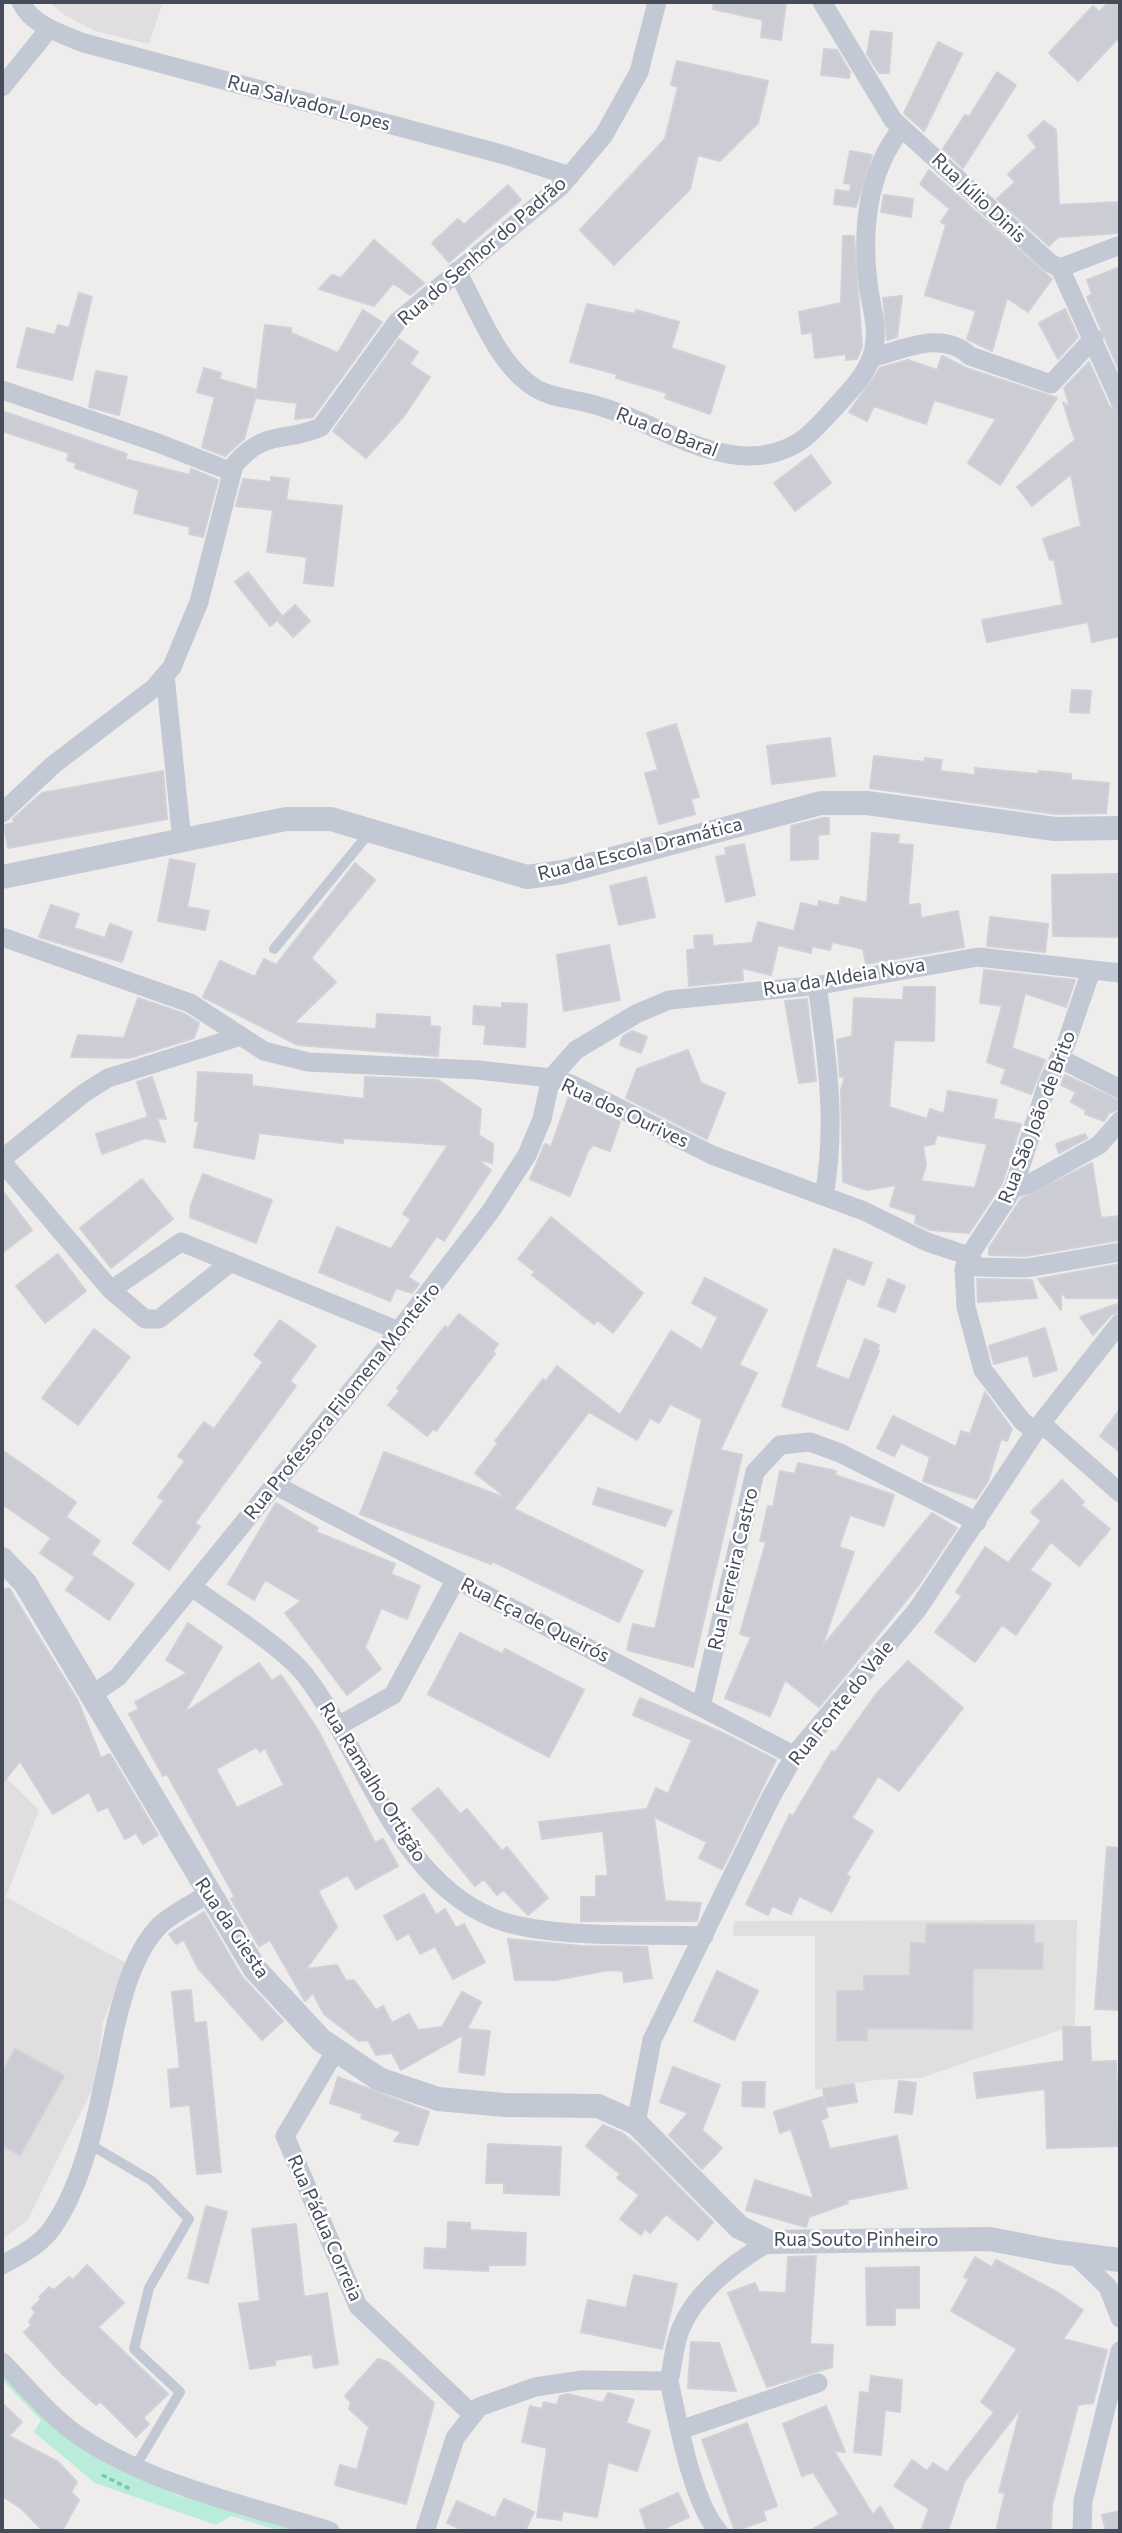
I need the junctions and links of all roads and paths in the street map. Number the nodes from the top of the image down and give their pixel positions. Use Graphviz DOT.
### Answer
graph roads {
  1 [pos="21,2"];
  2 [pos="657,2"];
  3 [pos="822,2"];
  4 [pos="49,29"];
  5 [pos="2,87"];
  6 [pos="902,128"];
  7 [pos="570,176"];
  8 [pos="1120,245"];
  9 [pos="1060,268"];
  10 [pos="457,271"];
  11 [pos="1094,338"];
  12 [pos="871,358"];
  13 [pos="1112,359"];
  14 [pos="2,390"];
  15 [pos="1120,401"];
  16 [pos="232,472"];
  17 [pos="165,675"];
  18 [pos="2,813"];
  19 [pos="1120,828"];
  20 [pos="371,831"];
  21 [pos="182,841"];
  22 [pos="2,877"];
  23 [pos="2,937"];
  24 [pos="274,949"];
  25 [pos="1091,971"];
  26 [pos="1120,973"];
  27 [pos="817,985"];
  28 [pos="241,1036"];
  29 [pos="1059,1058"];
  30 [pos="551,1078"];
  31 [pos="1120,1089"];
  32 [pos="1120,1121"];
  33 [pos="2,1161"];
  34 [pos="1013,1189"];
  35 [pos="824,1196"];
  36 [pos="1120,1252"];
  37 [pos="969,1256"];
  38 [pos="231,1262"];
  39 [pos="111,1290"];
  40 [pos="1120,1323"];
  41 [pos="399,1331"];
  42 [pos="1039,1428"];
  43 [pos="275,1485"];
  44 [pos="1120,1493"];
  45 [pos="977,1522"];
  46 [pos="2,1559"];
  47 [pos="456,1579"];
  48 [pos="192,1587"];
  49 [pos="90,1696"];
  50 [pos="701,1707"];
  51 [pos="338,1726"];
  52 [pos="795,1756"];
  53 [pos="208,1894"];
  54 [pos="704,1936"];
  55 [pos="336,2050"];
  56 [pos="636,2123"];
  57 [pos="89,2144"];
  58 [pos="769,2242"];
  59 [pos="1074,2254"];
  60 [pos="1120,2260"];
  61 [pos="2,2265"];
  62 [pos="1120,2318"];
  63 [pos="1120,2351"];
  64 [pos="2,2362"];
  65 [pos="669,2381"];
  66 [pos="818,2383"];
  67 [pos="1116,2392"];
  68 [pos="472,2415"];
  69 [pos="680,2430"];
  70 [pos="135,2467"];
  71 [pos="330,2531"];
  72 [pos="425,2531"];
  73 [pos="718,2531"];
  74 [pos="1082,2531"];
  1 -- 4 [label="street, Rua Salvador Lopes"];
  2 -- 7 [label="street, Rua do Senhor do Padrão"];
  3 -- 6 [label="street, Rua Júlio Dinis"];
  4 -- 5 [label="street"];
  4 -- 7 [label="street, Rua Salvador Lopes"];
  6 -- 9 [label="street, Rua Júlio Dinis"];
  6 -- 12 [label="street, Rua do Baral"];
  7 -- 10 [label="street, Rua do Senhor do Padrão"];
  8 -- 9 [label="street"];
  9 -- 11 [label="street, Rua Júlio Dinis"];
  10 -- 12 [label="street, Rua do Baral"];
  10 -- 16 [label="street, Rua do Senhor do Padrão"];
  11 -- 12 [label="street"];
  11 -- 13 [label="street, Rua Júlio Dinis"];
  13 -- 15 [label="street, Rua Júlio Dinis"];
  14 -- 16 [label="street"];
  16 -- 17 [label="street, Rua do Senhor do Padrão"];
  17 -- 18 [label="street, Rua do Senhor do Padrão"];
  17 -- 21 [label="street"];
  19 -- 20 [label="street, Rua da Escola Dramática"];
  20 -- 21 [label="street, Rua da Escola Dramática"];
  20 -- 24 [label="lane"];
  21 -- 22 [label="street, Rua da Escola Dramática"];
  23 -- 28 [label="street, Rua dos Ourives"];
  25 -- 26 [label="street, Rua da Aldeia Nova"];
  25 -- 27 [label="street, Rua da Aldeia Nova"];
  25 -- 29 [label="street, Rua São João de Brito"];
  27 -- 30 [label="street, Rua da Aldeia Nova"];
  27 -- 35 [label="street"];
  28 -- 30 [label="street, Rua dos Ourives"];
  28 -- 33 [label="street"];
  29 -- 31 [label="street"];
  29 -- 34 [label="street, Rua São João de Brito"];
  30 -- 35 [label="street, Rua dos Ourives"];
  30 -- 41 [label="street, Rua Professora Filomena Monteiro"];
  32 -- 34 [label="street"];
  33 -- 39 [label="street"];
  34 -- 37 [label="street, Rua São João de Brito"];
  35 -- 37 [label="street, Rua dos Ourives"];
  36 -- 37 [label="street, Rua dos Ourives"];
  37 -- 42 [label="street"];
  38 -- 39 [label="street"];
  38 -- 39 [label="street"];
  38 -- 41 [label="street"];
  40 -- 42 [label="street, Rua Fonte do Vale"];
  41 -- 43 [label="street, Rua Professora Filomena Monteiro"];
  42 -- 44 [label="street"];
  42 -- 45 [label="street, Rua Fonte do Vale"];
  43 -- 47 [label="street, Rua Eça de Queirós"];
  43 -- 48 [label="street, Rua Professora Filomena Monteiro"];
  45 -- 50 [label="street, Rua Ferreira Castro"];
  45 -- 52 [label="street, Rua Fonte do Vale"];
  46 -- 49 [label="street, Rua da Giesta"];
  47 -- 50 [label="street, Rua Eça de Queirós"];
  47 -- 51 [label="street"];
  48 -- 49 [label="street, Rua Professora Filomena Monteiro"];
  48 -- 51 [label="street, Rua Ramalho Ortigão"];
  49 -- 53 [label="street, Rua da Giesta"];
  50 -- 52 [label="street, Rua Eça de Queirós"];
  51 -- 54 [label="street, Rua Ramalho Ortigão"];
  52 -- 54 [label="street, Rua Fonte do Vale"];
  53 -- 55 [label="street, Rua da Giesta"];
  53 -- 57 [label="street"];
  54 -- 56 [label="street, Rua Fonte do Vale"];
  55 -- 56 [label="street, Rua da Giesta"];
  55 -- 68 [label="street, Rua Pádua Correia"];
  56 -- 58 [label="street, Rua Souto Pinheiro"];
  57 -- 61 [label="street"];
  57 -- 70 [label="lane"];
  58 -- 59 [label="street, Rua Souto Pinheiro"];
  58 -- 65 [label="street"];
  59 -- 60 [label="street, Rua Souto Pinheiro"];
  59 -- 62 [label="street"];
  63 -- 67 [label="street"];
  64 -- 70 [label="street"];
  65 -- 68 [label="street"];
  65 -- 69 [label="street"];
  66 -- 69 [label="street"];
  67 -- 74 [label="street"];
  68 -- 72 [label="street"];
  69 -- 73 [label="street"];
  70 -- 71 [label="street"];
}
